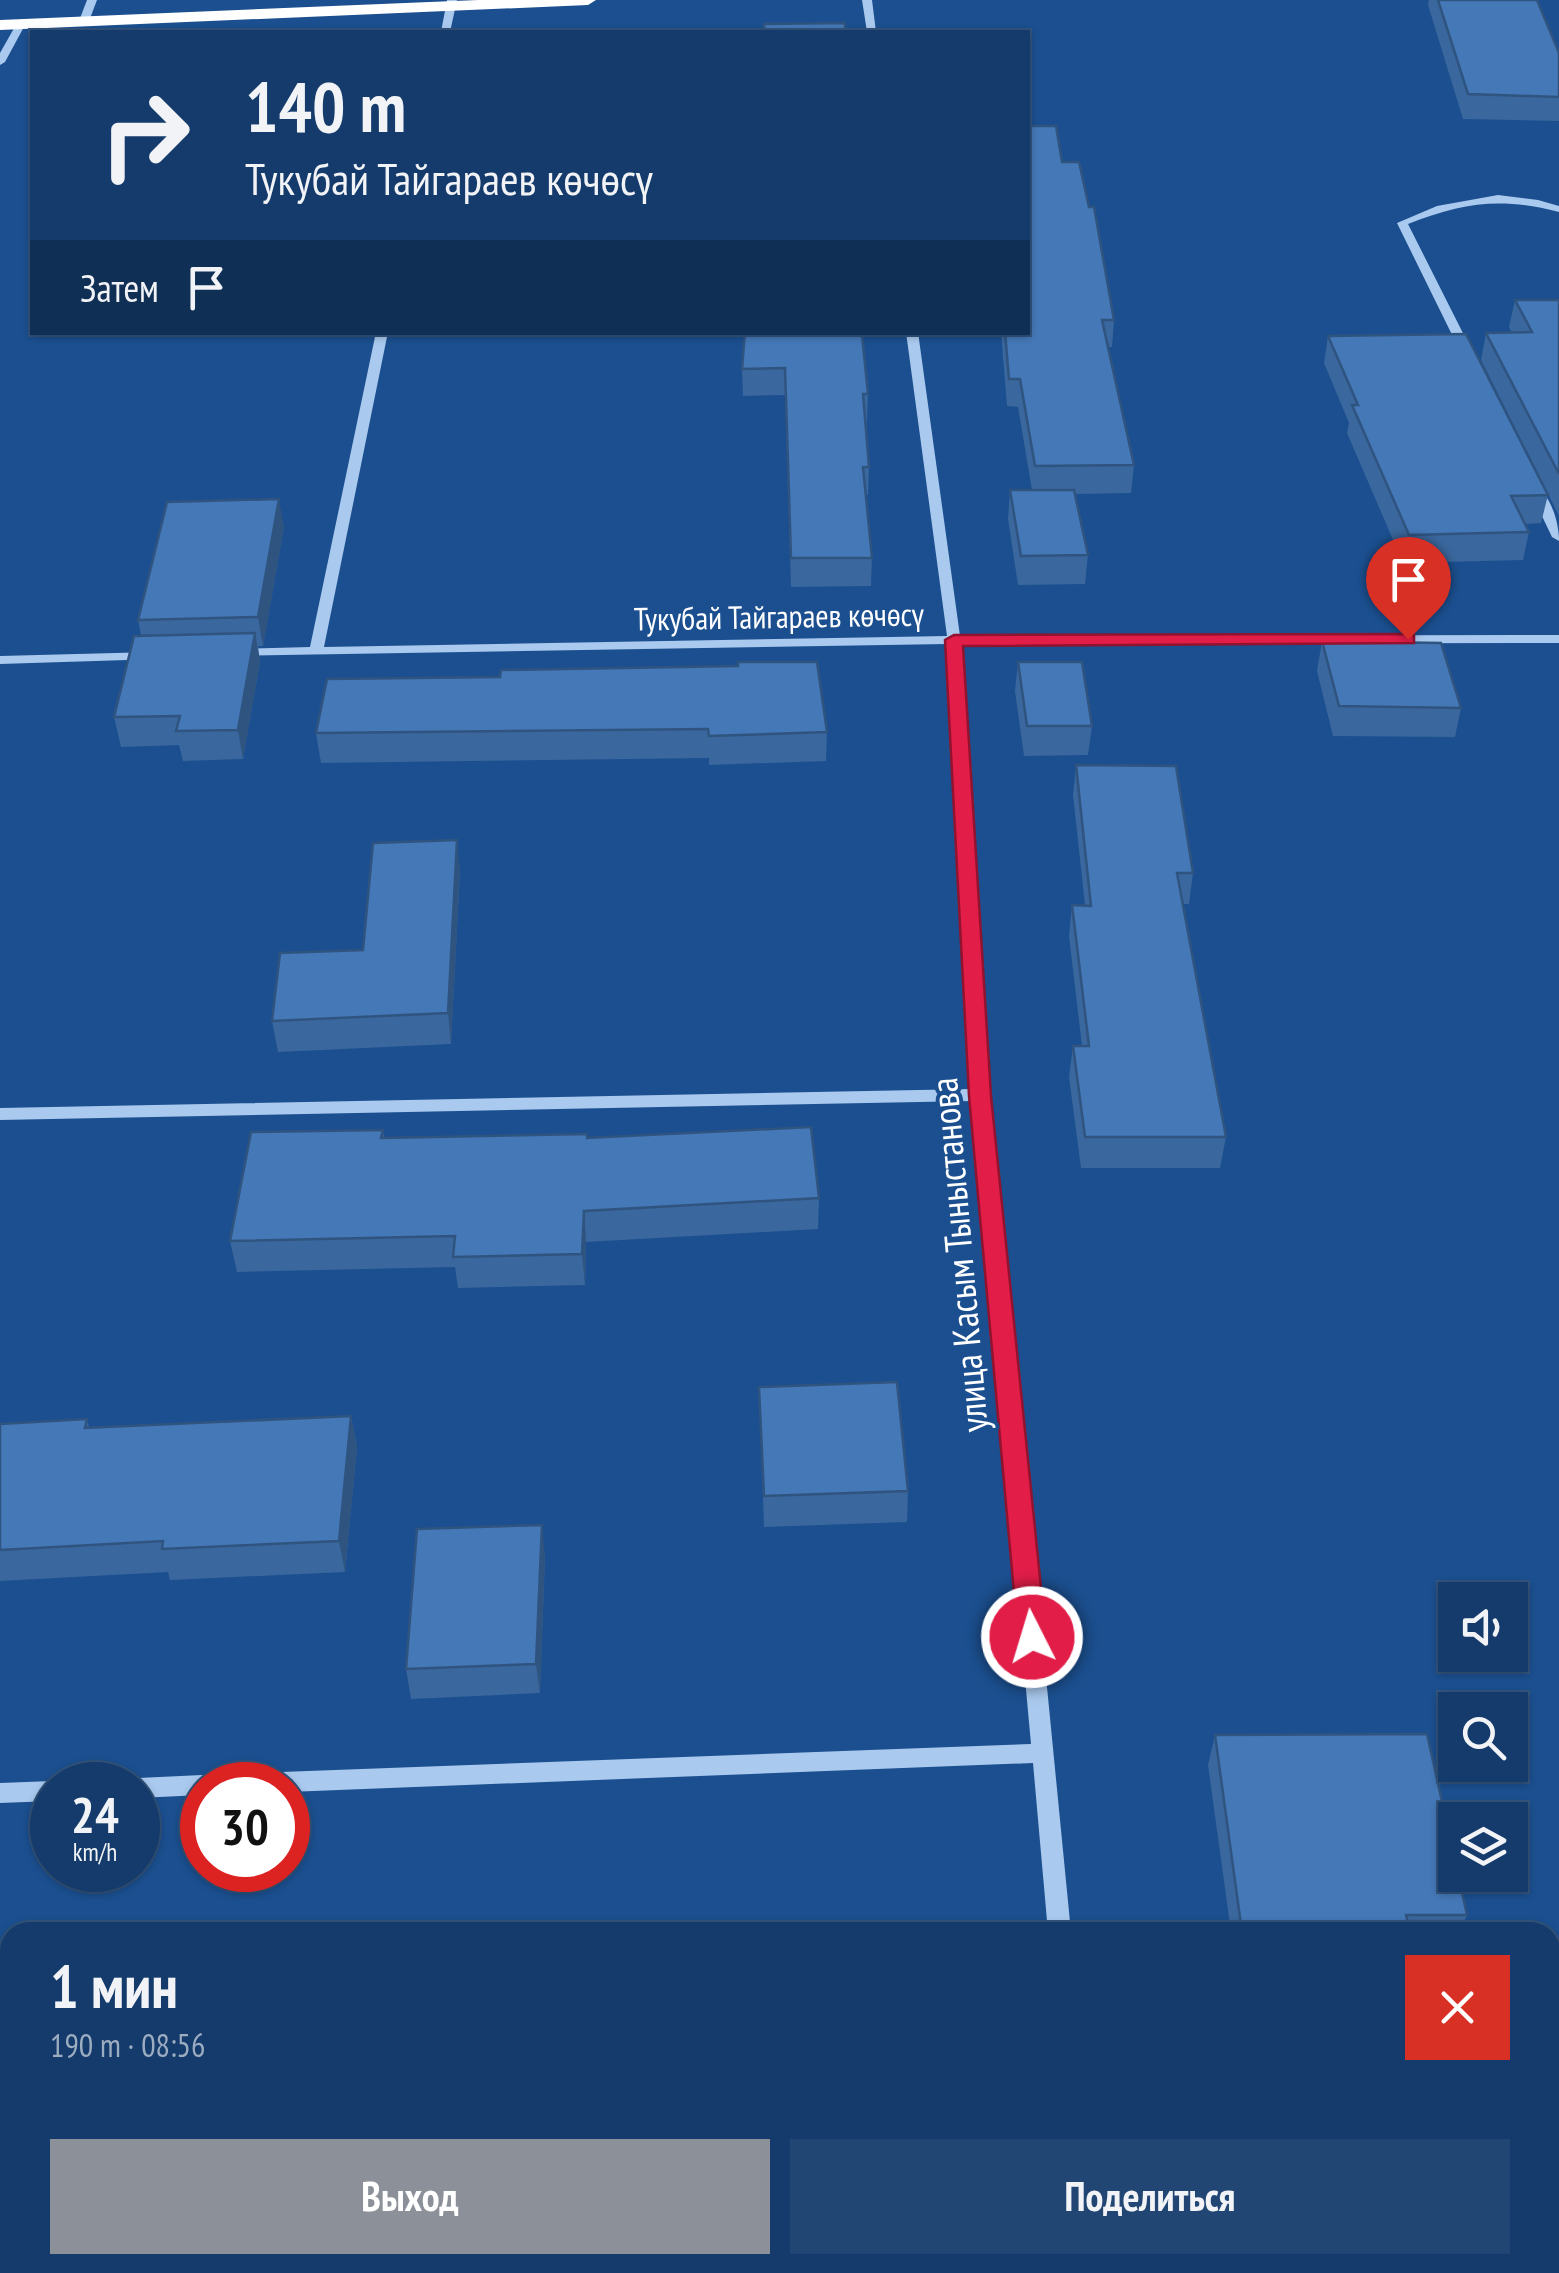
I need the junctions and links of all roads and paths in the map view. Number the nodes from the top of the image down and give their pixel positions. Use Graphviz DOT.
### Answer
graph roads {
  1 [pos="92,0"];
  2 [pos="588,0"];
  3 [pos="867,0"];
  4 [pos="452,2"];
  5 [pos="84,21"];
  6 [pos="20,25"];
  7 [pos="0,26"];
  8 [pos="446,30"];
  9 [pos="872,30"];
  10 [pos="0,62"];
  11 [pos="1559,209"];
  12 [pos="381,335"];
  13 [pos="912,335"];
  14 [pos="1472,362"];
  15 [pos="1524,468"];
  16 [pos="1559,538"];
  17 [pos="1559,639"];
  18 [pos="954,640"];
  19 [pos="316,651"];
  20 [pos="217,654"];
  21 [pos="178,655"];
  22 [pos="0,660"];
  23 [pos="980,1096"];
  24 [pos="0,1114"];
  25 [pos="1043,1753"];
  26 [pos="310,1781"];
  27 [pos="30,1792"];
  28 [pos="0,1793"];
  29 [pos="1059,1922"];
  1 -- 5 [label="street"];
  2 -- 4 [label="highway"];
  3 -- 9 [label="street"];
  4 -- 5 [label="highway"];
  4 -- 8 [label="street"];
  5 -- 6 [label="highway"];
  6 -- 7 [label="highway"];
  6 -- 10 [label="street"];
  11 -- 14 [label="street"];
  12 -- 19 [label="street"];
  13 -- 18 [label="street, улица Касым Тыныстанова"];
  15 -- 16 [label="street"];
  17 -- 18 [label="street, Тукубай Тайгараев көчөсү"];
  18 -- 19 [label="street, Тукубай Тайгараев көчөсү"];
  18 -- 23 [label="street, улица Касым Тыныстанова"];
  19 -- 20 [label="street, Тукубай Тайгараев көчөсү"];
  21 -- 22 [label="street"];
  23 -- 24 [label="street"];
  23 -- 25 [label="street, улица Касым Тыныстанова"];
  25 -- 26 [label="street"];
  25 -- 29 [label="street, улица Касым Тыныстанова"];
  27 -- 28 [label="street"];
}
